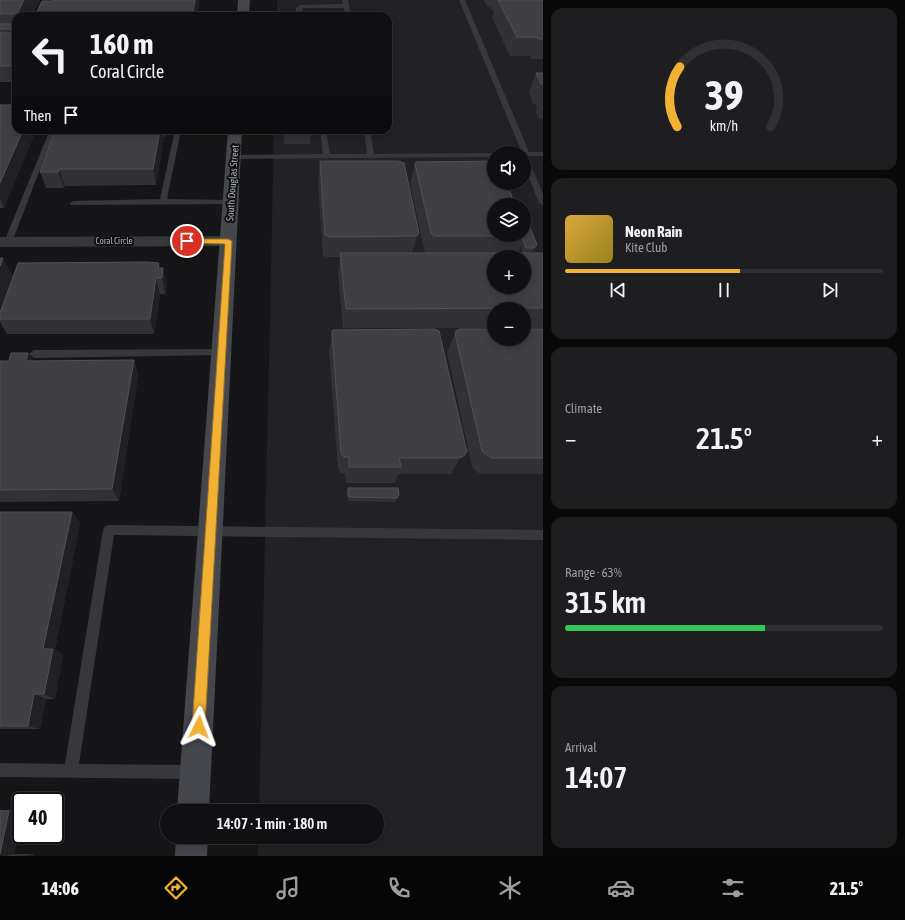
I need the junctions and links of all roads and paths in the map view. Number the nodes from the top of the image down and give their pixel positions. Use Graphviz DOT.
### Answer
graph roads {
  1 [pos="244,0"];
  2 [pos="302,0"];
  3 [pos="462,0"];
  4 [pos="345,3"];
  5 [pos="302,6"];
  6 [pos="243,12"];
  7 [pos="299,12"];
  8 [pos="50,134"];
  9 [pos="177,134"];
  10 [pos="236,134"];
  11 [pos="324,134"];
  12 [pos="368,134"];
  13 [pos="521,146"];
  14 [pos="543,154"];
  15 [pos="487,155"];
  16 [pos="531,155"];
  17 [pos="327,156"];
  18 [pos="372,156"];
  19 [pos="234,157"];
  20 [pos="531,171"];
  21 [pos="164,201"];
  22 [pos="231,202"];
  23 [pos="74,203"];
  24 [pos="543,203"];
  25 [pos="228,241"];
  26 [pos="4,242"];
  27 [pos="222,352"];
  28 [pos="34,354"];
  29 [pos="210,532"];
  30 [pos="543,535"];
  31 [pos="0,770"];
  32 [pos="71,771"];
  33 [pos="196,772"];
  34 [pos="194,804"];
  35 [pos="192,844"];
  36 [pos="191,856"];
  1 -- 6 [label="street"];
  2 -- 5 [label="lane"];
  3 -- 13 [label="lane"];
  4 -- 5 [label="lane"];
  5 -- 7 [label="lane"];
  8 -- 26 [label="lane"];
  9 -- 21 [label="lane"];
  10 -- 19 [label="street, South Douglas Street"];
  11 -- 17 [label="lane"];
  12 -- 18 [label="lane"];
  14 -- 16 [label="lane"];
  15 -- 18 [label="lane"];
  17 -- 18 [label="lane"];
  17 -- 19 [label="lane"];
  19 -- 22 [label="street, South Douglas Street"];
  20 -- 24 [label="lane"];
  21 -- 22 [label="lane"];
  21 -- 23 [label="lane"];
  22 -- 25 [label="street, South Douglas Street"];
  25 -- 26 [label="street, Coral Circle"];
  25 -- 27 [label="street, South Douglas Street"];
  27 -- 28 [label="lane"];
  27 -- 29 [label="street, South Douglas Street"];
  29 -- 30 [label="lane"];
  29 -- 32 [label="lane"];
  29 -- 33 [label="street, South Douglas Street"];
  31 -- 32 [label="lane"];
  32 -- 33 [label="lane"];
  33 -- 34 [label="street, South Douglas Street"];
  35 -- 36 [label="street"];
}
